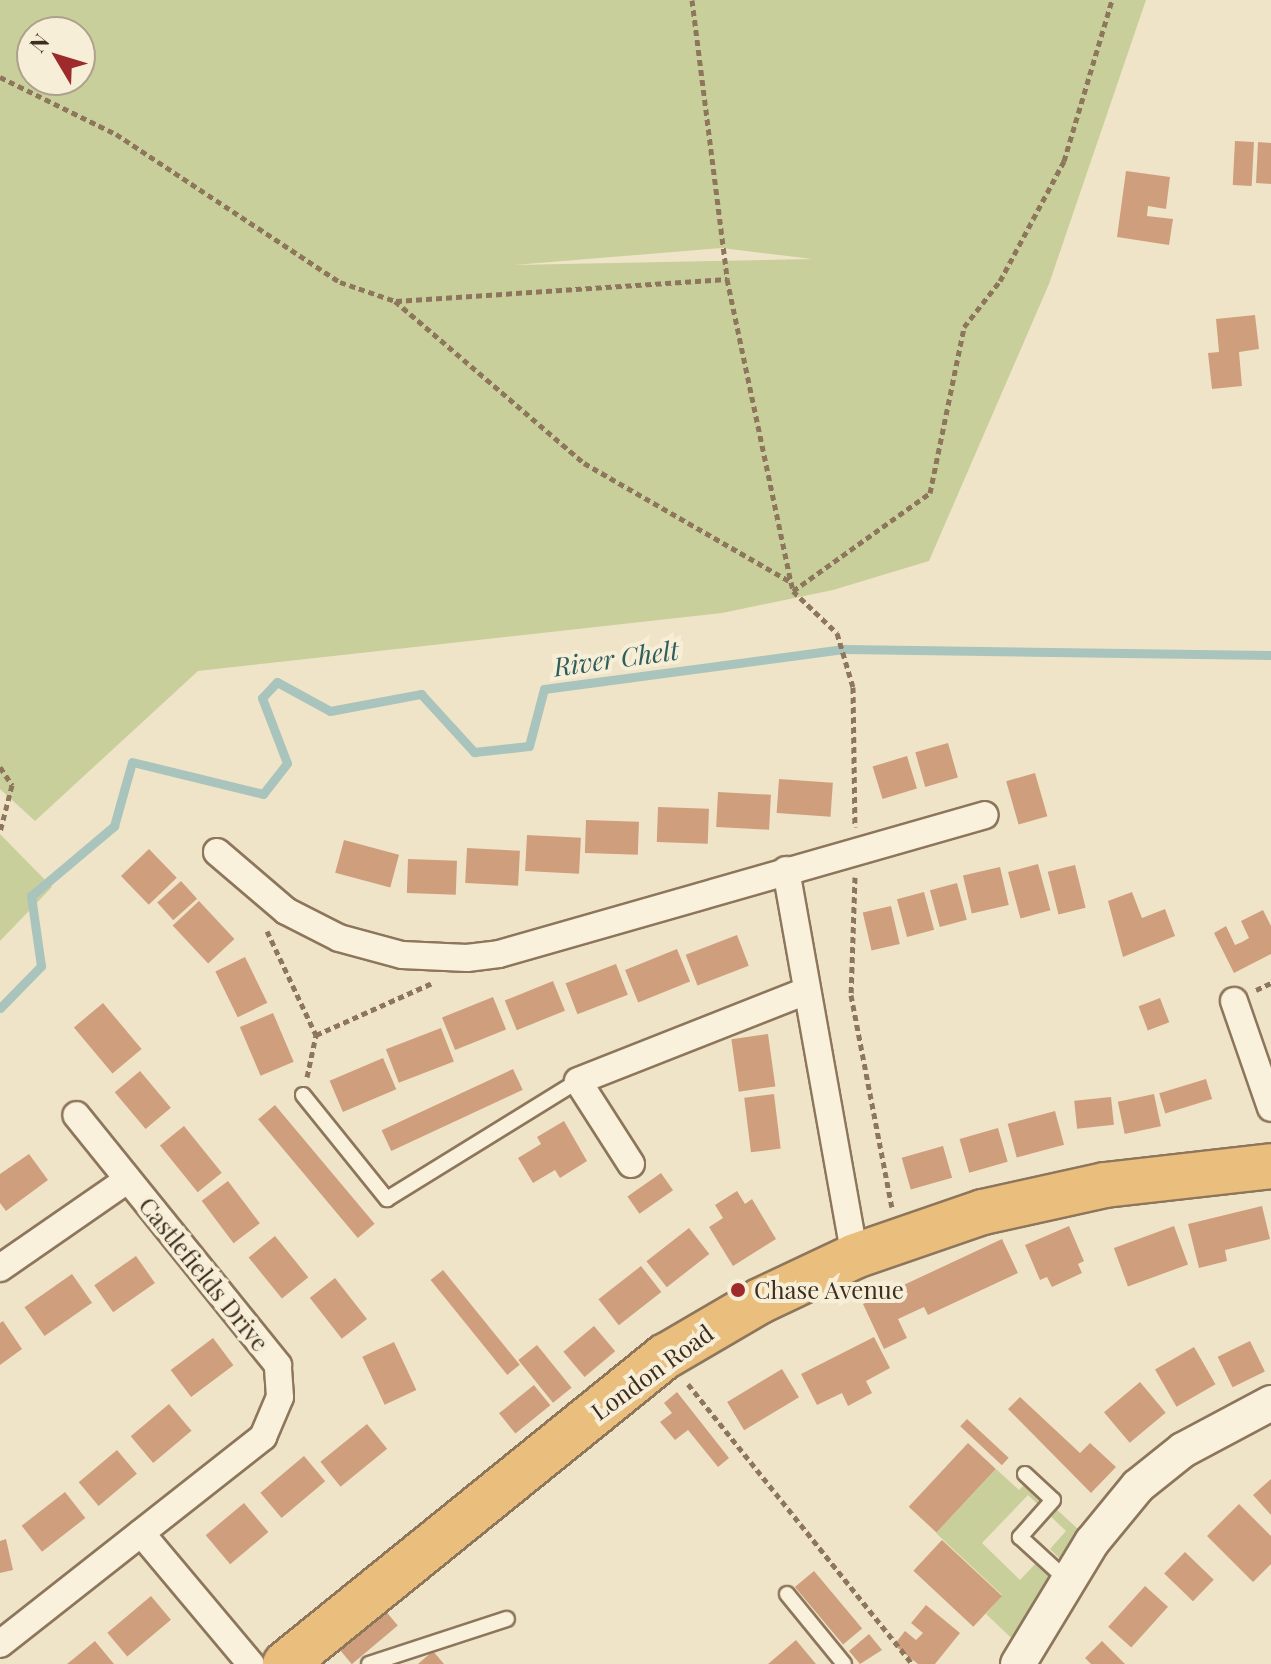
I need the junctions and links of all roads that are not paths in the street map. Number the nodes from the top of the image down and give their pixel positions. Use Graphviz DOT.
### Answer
graph roads {
  1 [pos="985,815"];
  2 [pos="217,852"];
  3 [pos="786,870"];
  4 [pos="806,991"];
  5 [pos="1234,1001"];
  6 [pos="578,1081"];
  7 [pos="303,1095"];
  8 [pos="1271,1108"];
  9 [pos="76,1115"];
  10 [pos="631,1164"];
  11 [pos="1271,1166"];
  12 [pos="127,1180"];
  13 [pos="855,1256"];
  14 [pos="0,1268"];
  15 [pos="1271,1403"];
  16 [pos="1025,1474"];
  17 [pos="141,1533"];
  18 [pos="1068,1581"];
  19 [pos="787,1594"];
  20 [pos="507,1619"];
  21 [pos="0,1644"];
  22 [pos="251,1664"];
  23 [pos="285,1664"];
  24 [pos="371,1664"];
  25 [pos="844,1664"];
  26 [pos="1018,1664"];
  1 -- 3 [label="street"];
  2 -- 3 [label="street"];
  3 -- 4 [label="street"];
  4 -- 6 [label="street"];
  4 -- 13 [label="street"];
  5 -- 8 [label="street"];
  6 -- 7 [label="lane"];
  6 -- 10 [label="street"];
  9 -- 12 [label="street, Castlefields Drive"];
  11 -- 13 [label="highway, London Road"];
  12 -- 14 [label="street"];
  12 -- 17 [label="street, Castlefields Drive"];
  13 -- 23 [label="highway, London Road"];
  15 -- 18 [label="street"];
  16 -- 18 [label="lane"];
  17 -- 21 [label="street, Castlefields Drive"];
  17 -- 22 [label="street"];
  18 -- 26 [label="street"];
  19 -- 25 [label="lane"];
  20 -- 24 [label="lane"];
}
